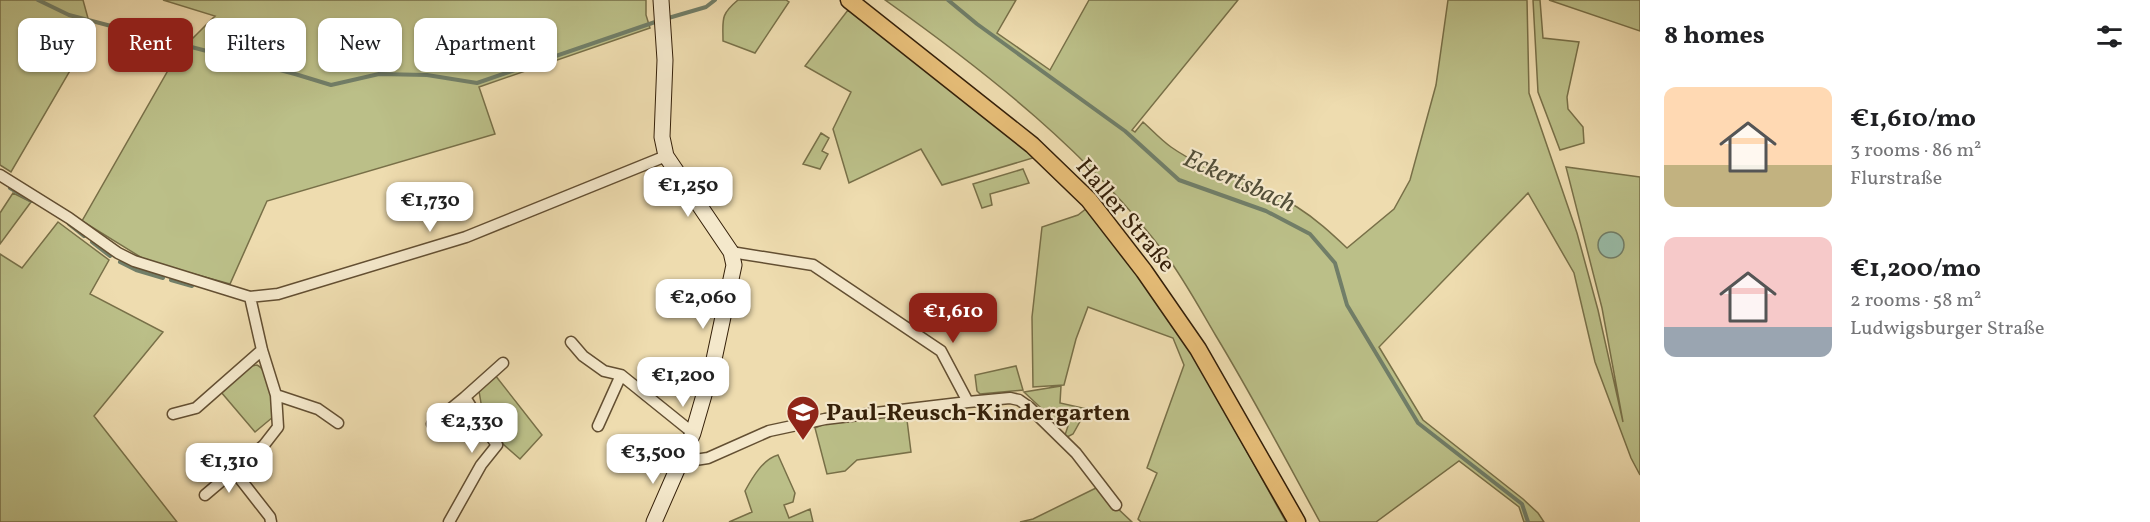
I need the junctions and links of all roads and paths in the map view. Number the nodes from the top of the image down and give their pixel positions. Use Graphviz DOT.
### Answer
graph roads {
  1 [pos="849,0"];
  2 [pos="662,5"];
  3 [pos="666,156"];
  4 [pos="0,175"];
  5 [pos="731,252"];
  6 [pos="250,297"];
  7 [pos="571,342"];
  8 [pos="262,350"];
  9 [pos="503,363"];
  10 [pos="621,375"];
  11 [pos="276,395"];
  12 [pos="465,397"];
  13 [pos="968,402"];
  14 [pos="173,414"];
  15 [pos="338,423"];
  16 [pos="432,424"];
  17 [pos="598,426"];
  18 [pos="693,433"];
  19 [pos="682,462"];
  20 [pos="234,471"];
  21 [pos="205,495"];
  22 [pos="1116,505"];
  23 [pos="271,522"];
  24 [pos="449,522"];
  25 [pos="654,522"];
  26 [pos="1297,522"];
  1 -- 26 [label="main road, Haller Straße"];
  2 -- 3 [label="street"];
  3 -- 5 [label="street"];
  3 -- 6 [label="street"];
  4 -- 6 [label="street"];
  5 -- 13 [label="street"];
  5 -- 18 [label="street"];
  6 -- 8 [label="street"];
  7 -- 10 [label="street"];
  8 -- 11 [label="street"];
  8 -- 14 [label="street"];
  9 -- 12 [label="street"];
  10 -- 17 [label="street"];
  10 -- 18 [label="street"];
  11 -- 15 [label="street"];
  11 -- 20 [label="street"];
  12 -- 16 [label="street"];
  12 -- 24 [label="street"];
  13 -- 19 [label="street"];
  13 -- 22 [label="street"];
  18 -- 19 [label="street"];
  19 -- 25 [label="street"];
  20 -- 21 [label="street"];
  20 -- 23 [label="street"];
}
